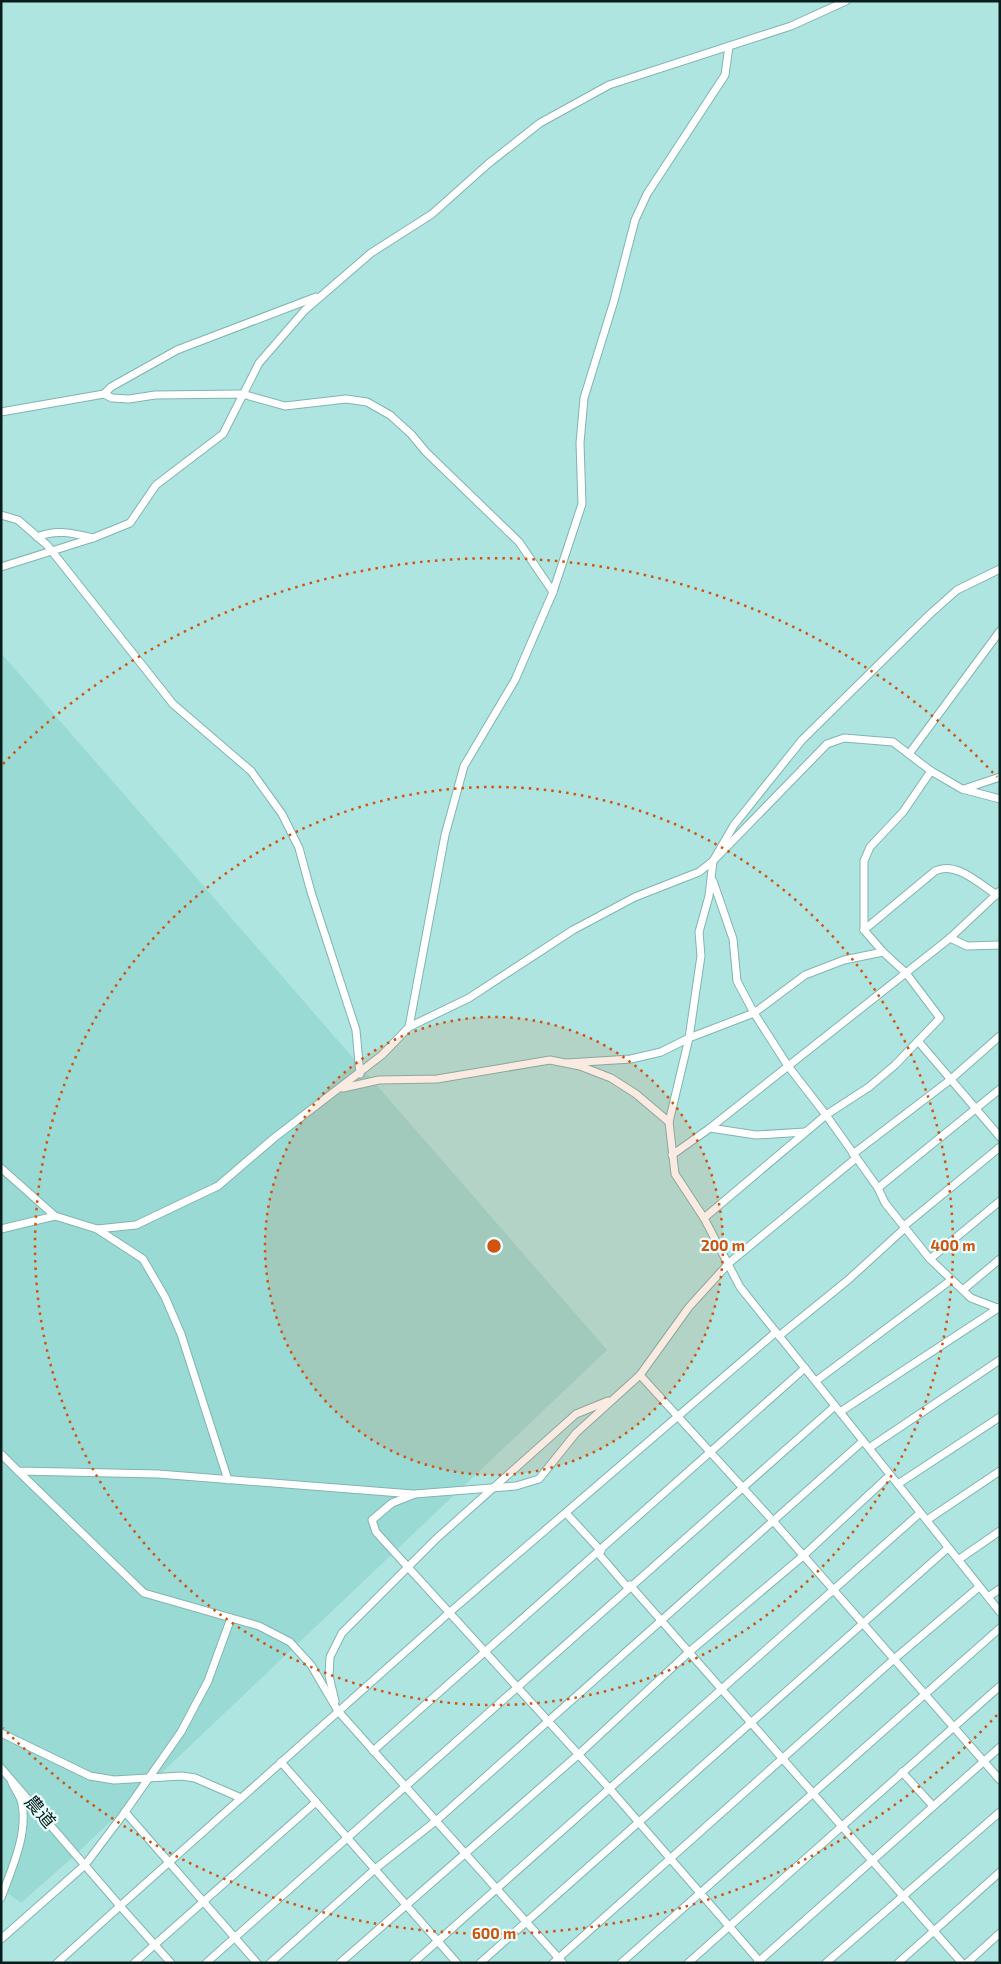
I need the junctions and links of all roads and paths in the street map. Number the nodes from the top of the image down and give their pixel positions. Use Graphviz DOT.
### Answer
graph roads {
  1 [pos="846,1"];
  2 [pos="729,46"];
  3 [pos="324,293"];
  4 [pos="104,394"];
  5 [pos="242,394"];
  6 [pos="1,412"];
  7 [pos="1,515"];
  8 [pos="36,537"];
  9 [pos="93,538"];
  10 [pos="51,551"];
  11 [pos="1,567"];
  12 [pos="1000,569"];
  13 [pos="553,592"];
  14 [pos="1000,631"];
  15 [pos="909,754"];
  16 [pos="931,771"];
  17 [pos="1000,777"];
  18 [pos="962,789"];
  19 [pos="1000,799"];
  20 [pos="714,861"];
  21 [pos="712,878"];
  22 [pos="999,893"];
  23 [pos="864,930"];
  24 [pos="950,938"];
  25 [pos="1000,944"];
  26 [pos="884,952"];
  27 [pos="906,973"];
  28 [pos="754,1013"];
  29 [pos="409,1027"];
  30 [pos="1000,1036"];
  31 [pos="688,1038"];
  32 [pos="918,1041"];
  33 [pos="567,1063"];
  34 [pos="788,1066"];
  35 [pos="360,1074"];
  36 [pos="950,1080"];
  37 [pos="340,1089"];
  38 [pos="1000,1089"];
  39 [pos="975,1109"];
  40 [pos="826,1115"];
  41 [pos="669,1122"];
  42 [pos="710,1128"];
  43 [pos="806,1132"];
  44 [pos="1000,1137"];
  45 [pos="1000,1147"];
  46 [pos="672,1155"];
  47 [pos="854,1157"];
  48 [pos="1,1168"];
  49 [pos="878,1188"];
  50 [pos="1000,1201"];
  51 [pos="55,1216"];
  52 [pos="704,1218"];
  53 [pos="904,1227"];
  54 [pos="1,1229"];
  55 [pos="97,1229"];
  56 [pos="930,1259"];
  57 [pos="1000,1259"];
  58 [pos="729,1263"];
  59 [pos="951,1280"];
  60 [pos="964,1289"];
  61 [pos="999,1308"];
  62 [pos="778,1334"];
  63 [pos="1000,1360"];
  64 [pos="805,1368"];
  65 [pos="640,1375"];
  66 [pos="816,1381"];
  67 [pos="616,1397"];
  68 [pos="837,1409"];
  69 [pos="676,1416"];
  70 [pos="1000,1417"];
  71 [pos="863,1441"];
  72 [pos="869,1448"];
  73 [pos="710,1452"];
  74 [pos="1,1454"];
  75 [pos="18,1471"];
  76 [pos="1000,1471"];
  77 [pos="890,1475"];
  78 [pos="228,1480"];
  79 [pos="898,1484"];
  80 [pos="493,1488"];
  81 [pos="740,1488"];
  82 [pos="415,1494"];
  83 [pos="566,1513"];
  84 [pos="920,1513"];
  85 [pos="927,1520"];
  86 [pos="774,1522"];
  87 [pos="1000,1531"];
  88 [pos="948,1548"];
  89 [pos="599,1552"];
  90 [pos="803,1556"];
  91 [pos="958,1560"];
  92 [pos="408,1566"];
  93 [pos="629,1586"];
  94 [pos="979,1587"];
  95 [pos="1000,1589"];
  96 [pos="832,1590"];
  97 [pos="988,1597"];
  98 [pos="450,1612"];
  99 [pos="1000,1612"];
  100 [pos="231,1618"];
  101 [pos="661,1621"];
  102 [pos="861,1624"];
  103 [pos="1000,1628"];
  104 [pos="485,1651"];
  105 [pos="689,1652"];
  106 [pos="893,1660"];
  107 [pos="1000,1686"];
  108 [pos="517,1687"];
  109 [pos="721,1689"];
  110 [pos="924,1694"];
  111 [pos="338,1711"];
  112 [pos="546,1721"];
  113 [pos="750,1722"];
  114 [pos="952,1727"];
  115 [pos="1,1734"];
  116 [pos="1000,1747"];
  117 [pos="373,1751"];
  118 [pos="579,1754"];
  119 [pos="782,1759"];
  120 [pos="280,1762"];
  121 [pos="983,1762"];
  122 [pos="1,1768"];
  123 [pos="902,1772"];
  124 [pos="8,1774"];
  125 [pos="149,1778"];
  126 [pos="1000,1780"];
  127 [pos="405,1786"];
  128 [pos="609,1788"];
  129 [pos="813,1793"];
  130 [pos="241,1798"];
  131 [pos="316,1802"];
  132 [pos="933,1806"];
  133 [pos="125,1812"];
  134 [pos="1000,1812"];
  135 [pos="437,1820"];
  136 [pos="640,1823"];
  137 [pos="842,1826"];
  138 [pos="347,1838"];
  139 [pos="464,1852"];
  140 [pos="670,1858"];
  141 [pos="872,1861"];
  142 [pos="169,1862"];
  143 [pos="85,1865"];
  144 [pos="375,1870"];
  145 [pos="1000,1872"];
  146 [pos="496,1888"];
  147 [pos="701,1892"];
  148 [pos="903,1896"];
  149 [pos="1,1898"];
  150 [pos="204,1902"];
  151 [pos="406,1904"];
  152 [pos="120,1906"];
  153 [pos="526,1922"];
  154 [pos="730,1925"];
  155 [pos="934,1931"];
  156 [pos="1000,1933"];
  157 [pos="235,1937"];
  158 [pos="1,1939"];
  159 [pos="438,1941"];
  160 [pos="155,1945"];
  161 [pos="558,1961"];
  162 [pos="759,1962"];
  163 [pos="57,1963"];
  164 [pos="134,1963"];
  165 [pos="171,1963"];
  166 [pos="206,1963"];
  167 [pos="258,1963"];
  168 [pos="270,1963"];
  169 [pos="340,1963"];
  170 [pos="413,1963"];
  171 [pos="457,1963"];
  172 [pos="480,1963"];
  173 [pos="621,1963"];
  174 [pos="688,1963"];
  175 [pos="826,1963"];
  176 [pos="898,1963"];
  177 [pos="962,1963"];
  178 [pos="966,1963"];
  1 -- 2 [label="street"];
  2 -- 3 [label="street"];
  2 -- 13 [label="street"];
  3 -- 4 [label="street"];
  3 -- 5 [label="street"];
  4 -- 5 [label="street"];
  4 -- 6 [label="street"];
  5 -- 9 [label="street"];
  5 -- 13 [label="street"];
  7 -- 8 [label="street"];
  8 -- 9 [label="street"];
  8 -- 10 [label="street"];
  9 -- 10 [label="street"];
  10 -- 11 [label="street"];
  10 -- 35 [label="street"];
  12 -- 20 [label="street"];
  13 -- 29 [label="street"];
  14 -- 15 [label="street"];
  15 -- 16 [label="street"];
  15 -- 20 [label="street"];
  16 -- 18 [label="street"];
  16 -- 23 [label="street"];
  17 -- 18 [label="street"];
  18 -- 19 [label="street"];
  20 -- 21 [label="street"];
  20 -- 29 [label="street"];
  21 -- 28 [label="street"];
  21 -- 31 [label="street"];
  22 -- 23 [label="street"];
  22 -- 24 [label="street"];
  23 -- 26 [label="street"];
  24 -- 25 [label="street"];
  24 -- 27 [label="street"];
  26 -- 27 [label="street"];
  26 -- 28 [label="street"];
  27 -- 32 [label="street"];
  27 -- 34 [label="street"];
  28 -- 31 [label="street"];
  28 -- 34 [label="street"];
  29 -- 35 [label="street"];
  30 -- 36 [label="street"];
  31 -- 33 [label="street"];
  31 -- 41 [label="street"];
  32 -- 36 [label="street"];
  32 -- 40 [label="street"];
  33 -- 37 [label="street"];
  33 -- 41 [label="street"];
  34 -- 40 [label="street"];
  34 -- 42 [label="street"];
  35 -- 37 [label="street"];
  36 -- 39 [label="street"];
  36 -- 47 [label="street"];
  37 -- 55 [label="street"];
  38 -- 39 [label="street"];
  39 -- 44 [label="street"];
  39 -- 49 [label="street"];
  40 -- 43 [label="street"];
  40 -- 47 [label="street"];
  41 -- 46 [label="street"];
  42 -- 43 [label="street"];
  42 -- 46 [label="street"];
  43 -- 52 [label="street"];
  45 -- 53 [label="street"];
  46 -- 52 [label="street"];
  47 -- 49 [label="street"];
  47 -- 58 [label="street"];
  48 -- 51 [label="street"];
  49 -- 53 [label="street"];
  50 -- 56 [label="street"];
  51 -- 54 [label="street"];
  51 -- 55 [label="street"];
  52 -- 58 [label="street"];
  53 -- 56 [label="street"];
  53 -- 62 [label="street"];
  55 -- 78 [label="street"];
  56 -- 59 [label="street"];
  57 -- 60 [label="street"];
  58 -- 62 [label="street"];
  58 -- 65 [label="street"];
  59 -- 60 [label="street"];
  59 -- 66 [label="street"];
  60 -- 61 [label="street"];
  61 -- 68 [label="street"];
  62 -- 64 [label="street"];
  62 -- 69 [label="street"];
  63 -- 72 [label="street"];
  64 -- 66 [label="street"];
  64 -- 73 [label="street"];
  65 -- 67 [label="street"];
  65 -- 69 [label="street"];
  66 -- 68 [label="street"];
  67 -- 80 [label="street"];
  67 -- 80 [label="street"];
  68 -- 71 [label="street"];
  68 -- 81 [label="street"];
  69 -- 73 [label="street"];
  69 -- 83 [label="street"];
  70 -- 79 [label="street"];
  71 -- 72 [label="street"];
  71 -- 86 [label="street"];
  72 -- 77 [label="street"];
  73 -- 81 [label="street"];
  73 -- 89 [label="street"];
  74 -- 75 [label="street"];
  75 -- 78 [label="street"];
  75 -- 100 [label="street"];
  76 -- 85 [label="street"];
  77 -- 79 [label="street"];
  77 -- 90 [label="street"];
  78 -- 82 [label="street"];
  79 -- 84 [label="street"];
  80 -- 82 [label="street"];
  80 -- 92 [label="street"];
  81 -- 86 [label="street"];
  81 -- 93 [label="street"];
  82 -- 92 [label="street"];
  83 -- 89 [label="street"];
  83 -- 98 [label="street"];
  84 -- 85 [label="street"];
  84 -- 96 [label="street"];
  85 -- 88 [label="street"];
  86 -- 90 [label="street"];
  86 -- 101 [label="street"];
  87 -- 91 [label="street"];
  88 -- 91 [label="street"];
  88 -- 102 [label="street"];
  89 -- 93 [label="street"];
  89 -- 104 [label="street"];
  90 -- 96 [label="street"];
  90 -- 105 [label="street"];
  91 -- 94 [label="street"];
  92 -- 98 [label="street"];
  92 -- 111 [label="street"];
  93 -- 101 [label="street"];
  93 -- 108 [label="street"];
  94 -- 97 [label="street"];
  94 -- 106 [label="street"];
  95 -- 97 [label="street"];
  96 -- 102 [label="street"];
  96 -- 109 [label="street"];
  97 -- 99 [label="street"];
  98 -- 104 [label="street"];
  98 -- 111 [label="street"];
  100 -- 111 [label="street"];
  100 -- 125 [label="street"];
  101 -- 105 [label="street"];
  101 -- 112 [label="street"];
  102 -- 106 [label="street"];
  102 -- 113 [label="street"];
  103 -- 110 [label="street"];
  104 -- 108 [label="street"];
  104 -- 117 [label="street"];
  105 -- 109 [label="street"];
  105 -- 118 [label="street"];
  106 -- 110 [label="street"];
  106 -- 119 [label="street"];
  107 -- 114 [label="street"];
  108 -- 112 [label="street"];
  108 -- 127 [label="street"];
  109 -- 113 [label="street"];
  109 -- 128 [label="street"];
  110 -- 114 [label="street"];
  110 -- 129 [label="street"];
  111 -- 117 [label="street"];
  111 -- 120 [label="street"];
  112 -- 118 [label="street"];
  112 -- 135 [label="street"];
  113 -- 119 [label="street"];
  113 -- 136 [label="street"];
  114 -- 121 [label="street"];
  114 -- 123 [label="street"];
  115 -- 125 [label="street"];
  116 -- 121 [label="street"];
  117 -- 127 [label="street"];
  118 -- 128 [label="street"];
  118 -- 139 [label="street"];
  119 -- 129 [label="street"];
  119 -- 140 [label="street"];
  120 -- 130 [label="street"];
  120 -- 131 [label="street"];
  121 -- 126 [label="street"];
  121 -- 132 [label="street"];
  122 -- 124 [label="street, 農道"];
  123 -- 132 [label="street"];
  123 -- 137 [label="street"];
  124 -- 143 [label="street, 農道"];
  124 -- 149 [label="street"];
  125 -- 130 [label="street"];
  125 -- 133 [label="street"];
  127 -- 135 [label="street"];
  127 -- 138 [label="street"];
  128 -- 136 [label="street"];
  128 -- 146 [label="street"];
  129 -- 137 [label="street"];
  129 -- 147 [label="street"];
  130 -- 142 [label="street"];
  131 -- 138 [label="street"];
  131 -- 150 [label="street"];
  132 -- 141 [label="street"];
  133 -- 142 [label="street"];
  133 -- 143 [label="street"];
  134 -- 148 [label="street"];
  135 -- 139 [label="street"];
  135 -- 144 [label="street"];
  136 -- 140 [label="street"];
  136 -- 153 [label="street"];
  137 -- 141 [label="street"];
  137 -- 154 [label="street"];
  138 -- 144 [label="street"];
  138 -- 157 [label="street"];
  139 -- 146 [label="street"];
  139 -- 151 [label="street"];
  140 -- 147 [label="street"];
  140 -- 161 [label="street"];
  141 -- 148 [label="street"];
  141 -- 162 [label="street"];
  142 -- 150 [label="street"];
  142 -- 152 [label="street"];
  143 -- 152 [label="street, 農道"];
  143 -- 158 [label="street"];
  144 -- 151 [label="street"];
  144 -- 168 [label="street"];
  145 -- 155 [label="street"];
  146 -- 153 [label="street"];
  146 -- 159 [label="street"];
  147 -- 154 [label="street"];
  147 -- 173 [label="street"];
  148 -- 155 [label="street"];
  148 -- 175 [label="street"];
  150 -- 157 [label="street"];
  150 -- 160 [label="street"];
  151 -- 159 [label="street"];
  151 -- 169 [label="street"];
  152 -- 160 [label="street, 農道"];
  152 -- 163 [label="street"];
  153 -- 161 [label="street"];
  153 -- 172 [label="street"];
  154 -- 162 [label="street"];
  154 -- 174 [label="street"];
  155 -- 176 [label="street"];
  155 -- 177 [label="street"];
  156 -- 178 [label="street"];
  157 -- 166 [label="street"];
  157 -- 167 [label="street"];
  159 -- 170 [label="street"];
  159 -- 171 [label="street"];
  160 -- 164 [label="street"];
  160 -- 165 [label="street, 農道"];
}
